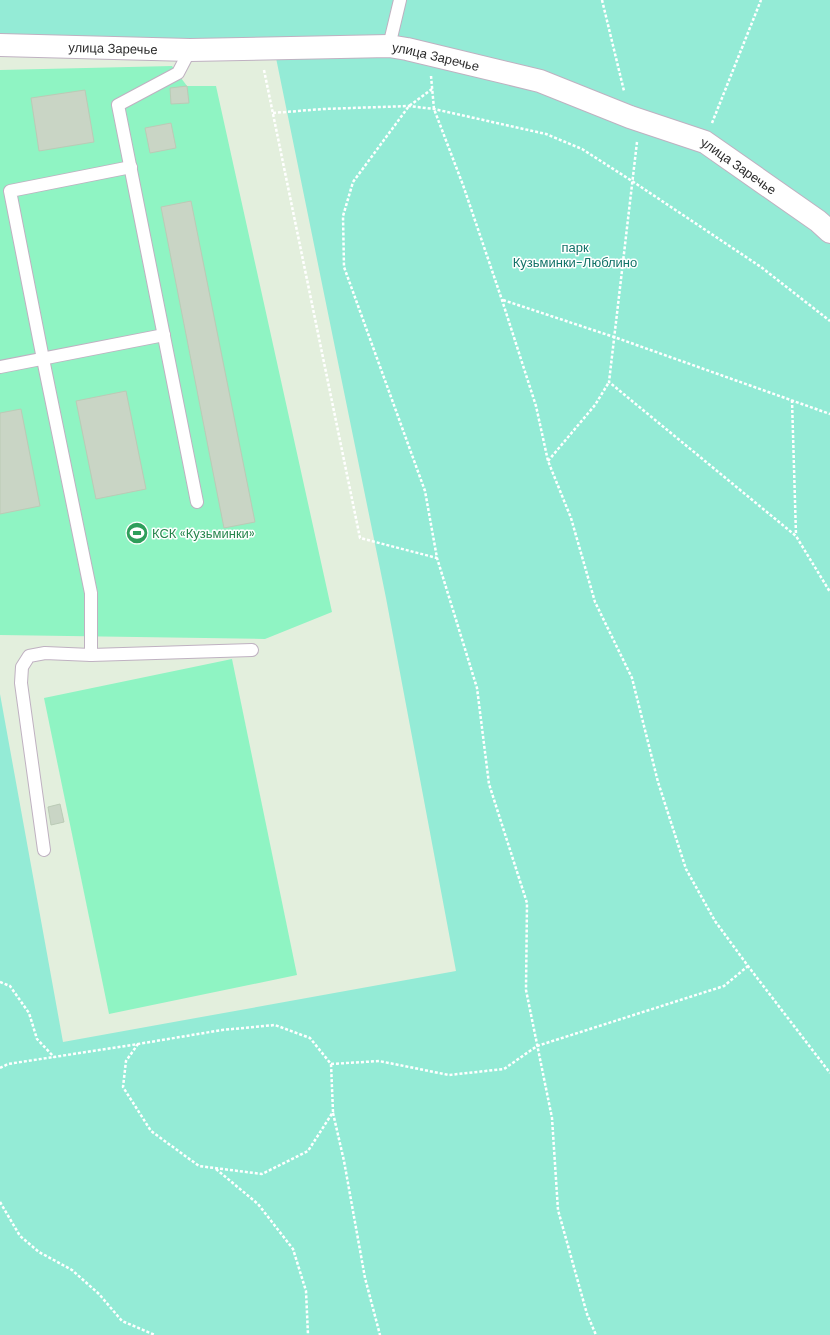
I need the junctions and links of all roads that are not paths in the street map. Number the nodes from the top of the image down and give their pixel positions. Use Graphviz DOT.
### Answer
graph roads {
  1 [pos="400,0"];
  2 [pos="0,45"];
  3 [pos="389,46"];
  4 [pos="190,50"];
  5 [pos="131,167"];
  6 [pos="830,232"];
  7 [pos="164,335"];
  8 [pos="43,359"];
  9 [pos="0,367"];
  10 [pos="197,502"];
  11 [pos="252,650"];
  12 [pos="91,655"];
  13 [pos="44,850"];
  1 -- 3 [label="lane"];
  2 -- 4 [label="street, улица Заречье"];
  3 -- 4 [label="street, улица Заречье"];
  3 -- 6 [label="street, улица Заречье"];
  4 -- 5 [label="lane"];
  5 -- 7 [label="lane"];
  5 -- 8 [label="lane"];
  7 -- 8 [label="lane"];
  7 -- 10 [label="lane"];
  8 -- 9 [label="lane"];
  8 -- 12 [label="lane"];
  11 -- 12 [label="lane"];
  12 -- 13 [label="lane"];
}
